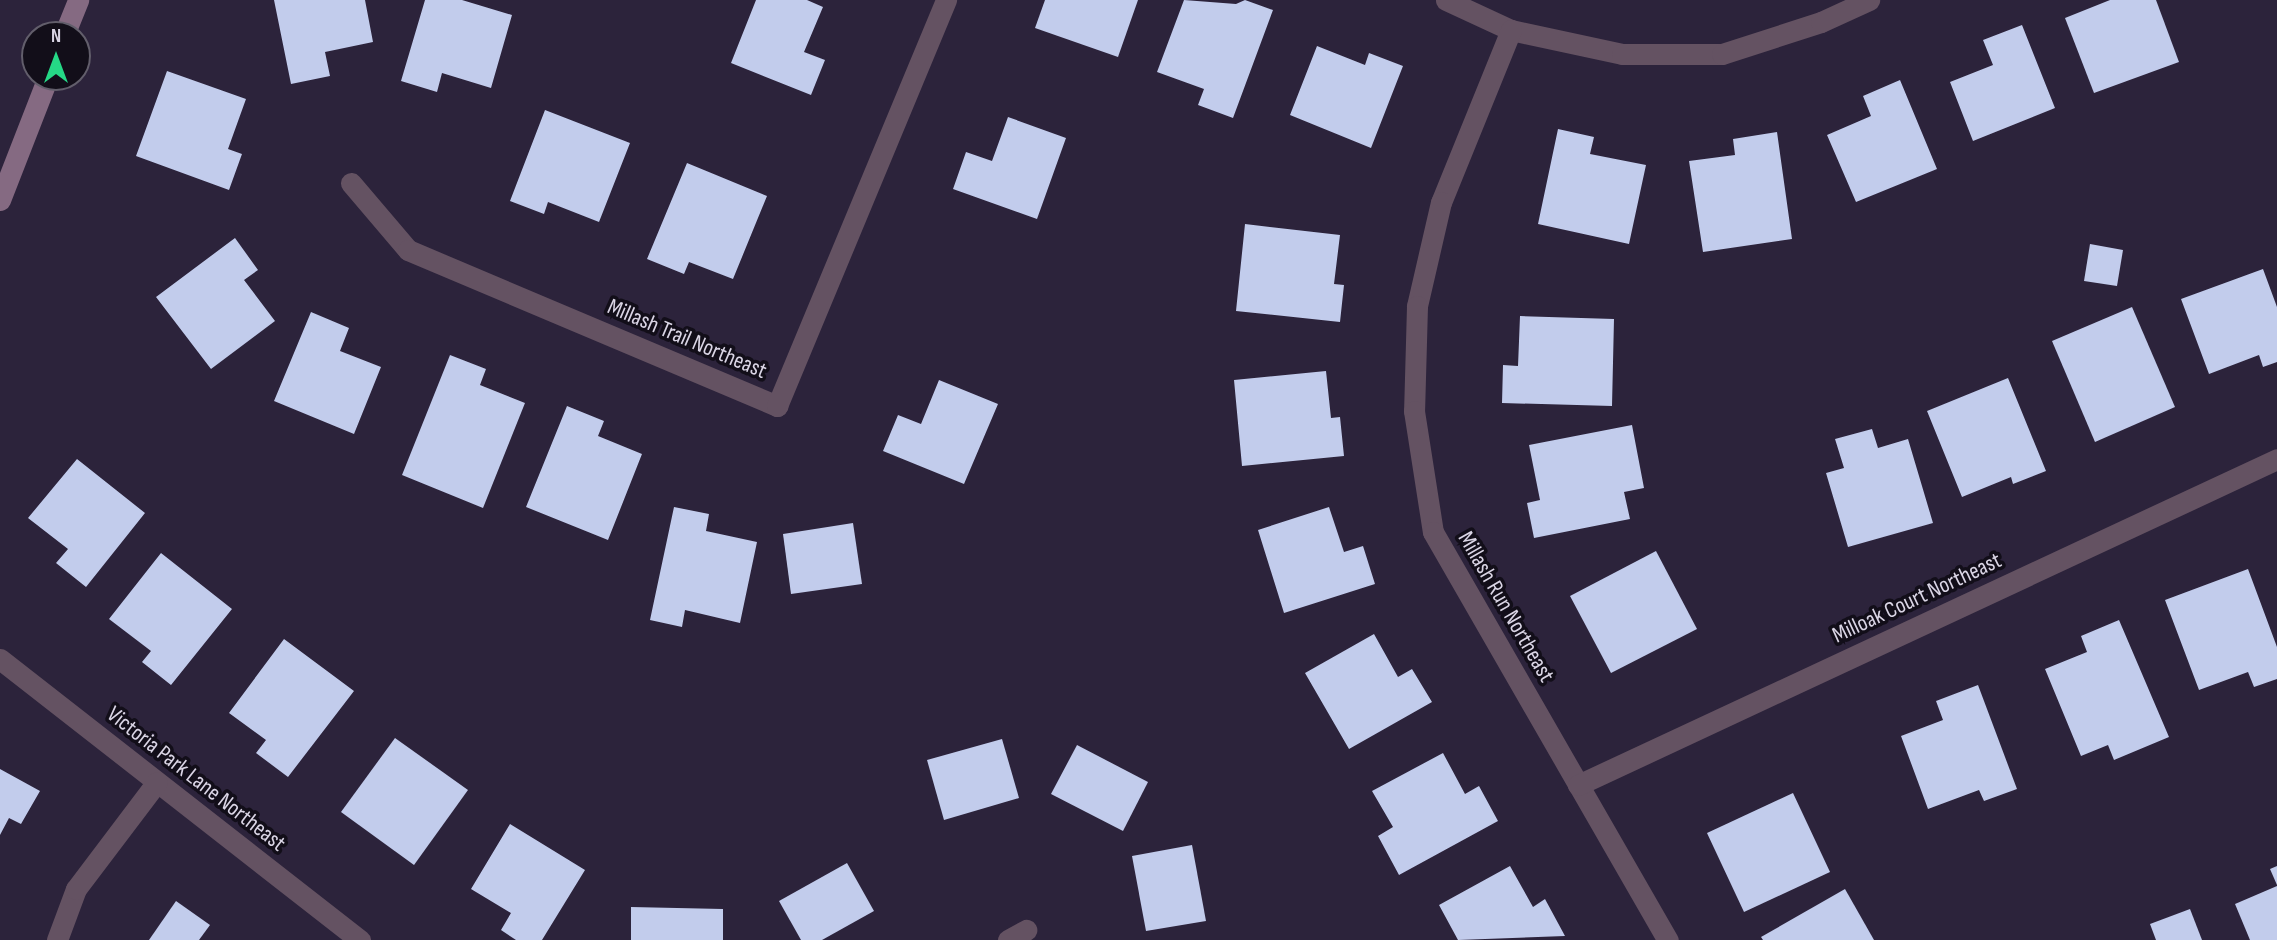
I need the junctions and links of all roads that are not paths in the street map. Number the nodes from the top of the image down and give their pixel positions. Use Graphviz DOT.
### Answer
graph roads {
  1 [pos="78,0"];
  2 [pos="946,0"];
  3 [pos="1446,0"];
  4 [pos="1869,0"];
  5 [pos="70,21"];
  6 [pos="1511,30"];
  7 [pos="43,91"];
  8 [pos="351,183"];
  9 [pos="0,200"];
  10 [pos="2277,459"];
  11 [pos="0,659"];
  12 [pos="157,782"];
  13 [pos="1578,785"];
  14 [pos="57,940"];
  15 [pos="360,940"];
  16 [pos="1668,940"];
  1 -- 5 [label="street"];
  2 -- 8 [label="street, Millash Trail Northeast"];
  3 -- 6 [label="street"];
  4 -- 6 [label="street"];
  6 -- 13 [label="street, Millash Run Northeast"];
  7 -- 9 [label="street"];
  10 -- 13 [label="street, Milloak Court Northeast"];
  11 -- 12 [label="street, Victoria Park Lane Northeast"];
  12 -- 14 [label="street"];
  12 -- 15 [label="street, Victoria Park Lane Northeast"];
  13 -- 16 [label="street, Millash Run Northeast"];
}
